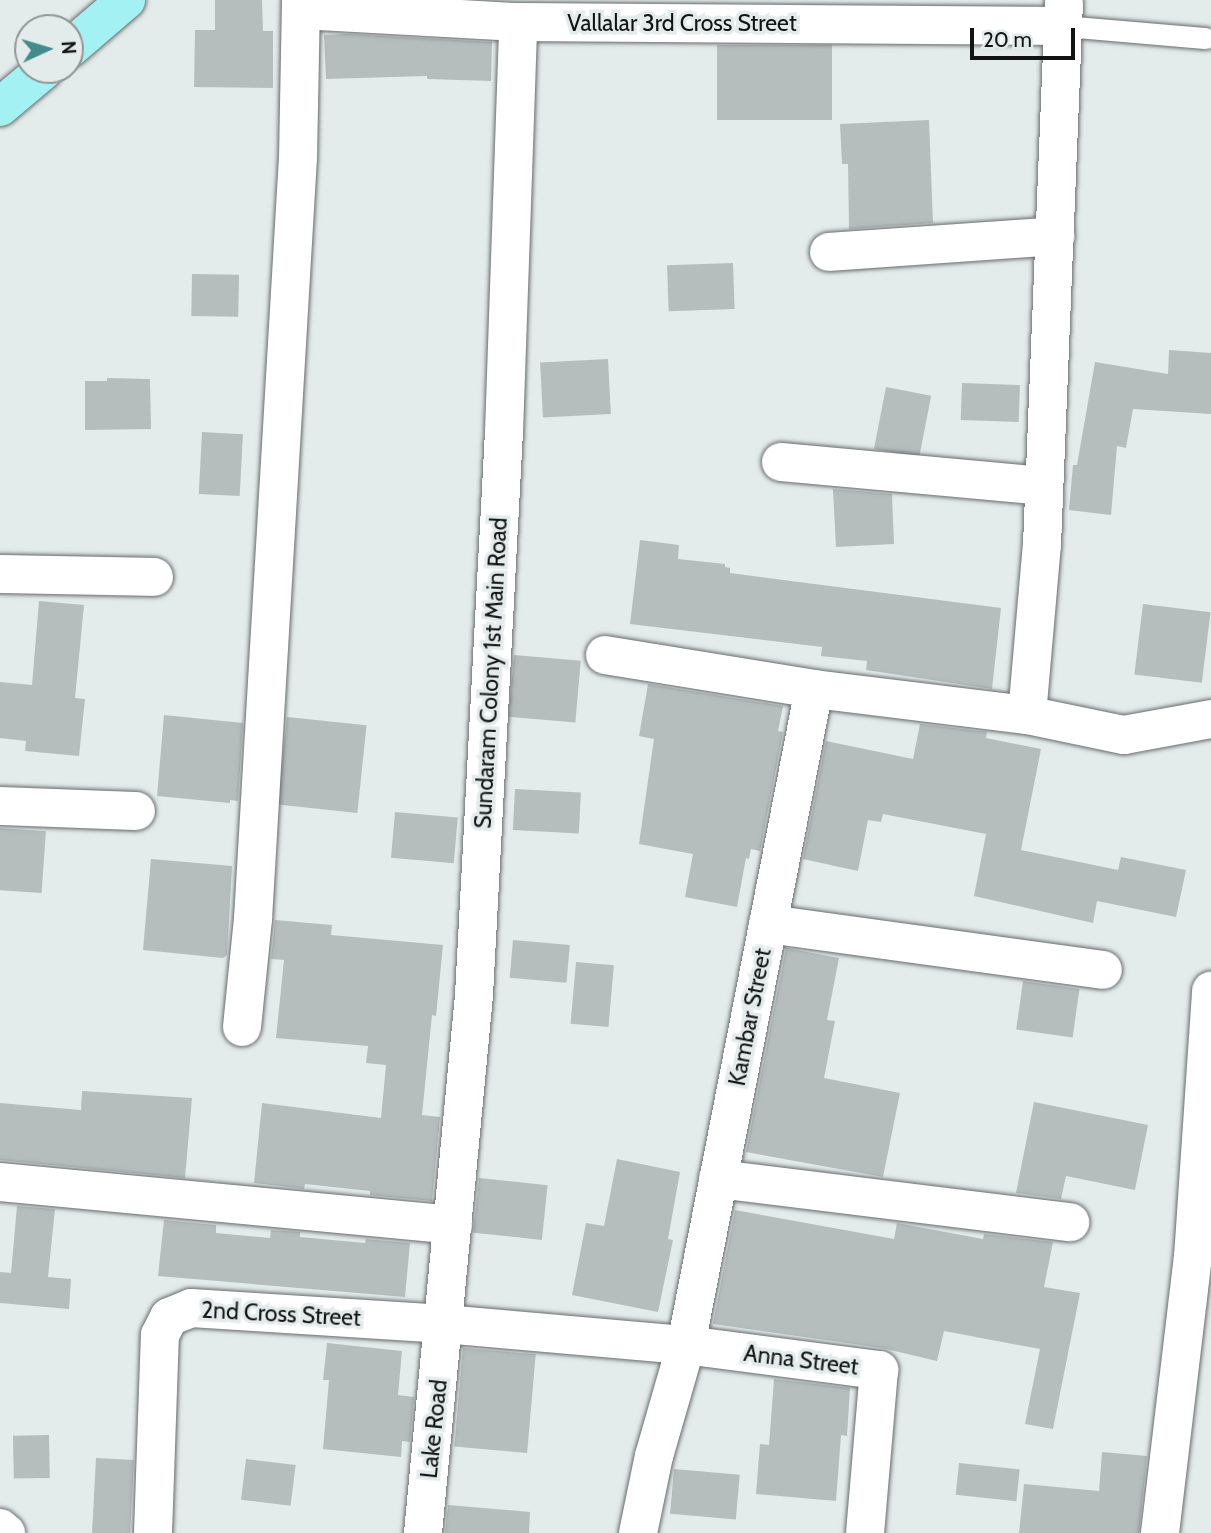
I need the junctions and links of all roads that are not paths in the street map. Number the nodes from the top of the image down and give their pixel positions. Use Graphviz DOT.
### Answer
graph roads {
  1 [pos="126,0"];
  2 [pos="301,5"];
  3 [pos="1064,13"];
  4 [pos="518,22"];
  5 [pos="84,36"];
  6 [pos="1205,38"];
  7 [pos="27,84"];
  8 [pos="0,107"];
  9 [pos="1055,236"];
  10 [pos="829,252"];
  11 [pos="781,462"];
  12 [pos="1043,486"];
  13 [pos="0,574"];
  14 [pos="154,577"];
  15 [pos="605,655"];
  16 [pos="814,689"];
  17 [pos="1027,715"];
  18 [pos="1211,719"];
  19 [pos="0,806"];
  20 [pos="136,811"];
  21 [pos="768,924"];
  22 [pos="1103,970"];
  23 [pos="1211,991"];
  24 [pos="242,1027"];
  25 [pos="719,1179"];
  26 [pos="0,1182"];
  27 [pos="1070,1222"];
  28 [pos="453,1225"];
  29 [pos="444,1324"];
  30 [pos="686,1345"];
  31 [pos="0,1528"];
  32 [pos="6,1533"];
  33 [pos="153,1533"];
  34 [pos="423,1533"];
  35 [pos="638,1533"];
  36 [pos="865,1533"];
  37 [pos="1160,1533"];
  1 -- 5 [label="main road"];
  2 -- 4 [label="street, Vallalar 3rd Cross Street"];
  2 -- 24 [label="street"];
  3 -- 4 [label="street, Vallalar 3rd Cross Street"];
  3 -- 6 [label="lane"];
  3 -- 9 [label="street"];
  4 -- 28 [label="street, Sundaram Colony 1st Main Road"];
  7 -- 8 [label="main road"];
  9 -- 10 [label="street"];
  9 -- 12 [label="street"];
  11 -- 12 [label="street"];
  12 -- 17 [label="street"];
  13 -- 14 [label="street"];
  15 -- 16 [label="street"];
  16 -- 17 [label="street"];
  16 -- 21 [label="street, Kambar Street"];
  17 -- 18 [label="street"];
  19 -- 20 [label="street"];
  21 -- 22 [label="street"];
  21 -- 25 [label="street, Kambar Street"];
  23 -- 37 [label="street"];
  25 -- 27 [label="street"];
  25 -- 30 [label="street, Kambar Street"];
  26 -- 28 [label="street"];
  28 -- 29 [label="street, Sundaram Colony 1st Main Road"];
  29 -- 30 [label="street, 2nd Cross Street"];
  29 -- 33 [label="street, 2nd Cross Street"];
  29 -- 34 [label="street, Lake Road"];
  30 -- 35 [label="street, Kambar Street"];
  30 -- 36 [label="street, Anna Street"];
  31 -- 32 [label="street"];
}
